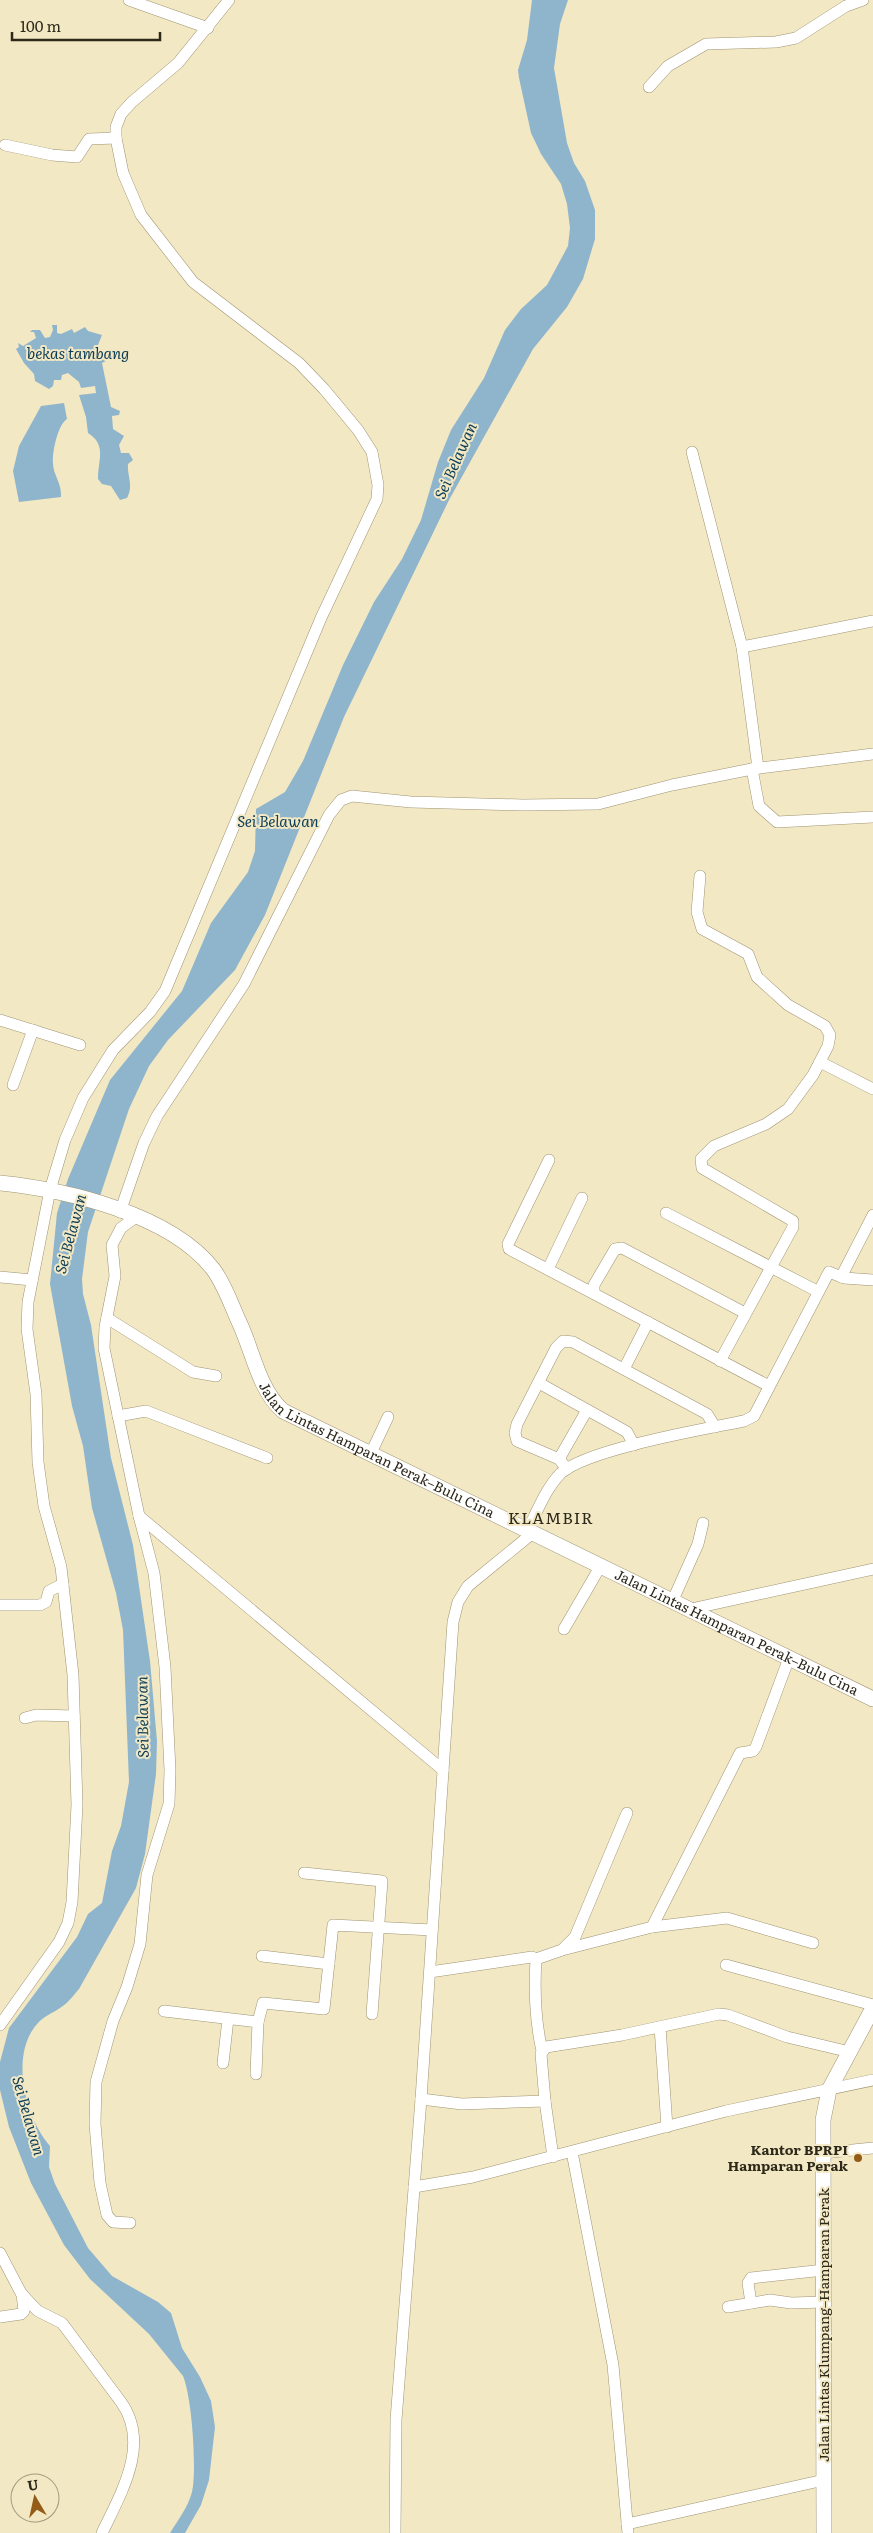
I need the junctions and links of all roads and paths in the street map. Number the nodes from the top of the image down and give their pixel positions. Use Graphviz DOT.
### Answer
graph roads {
  1 [pos="128,0"];
  2 [pos="229,0"];
  3 [pos="863,0"];
  4 [pos="208,28"];
  5 [pos="648,87"];
  6 [pos="116,138"];
  7 [pos="5,145"];
  8 [pos="692,452"];
  9 [pos="873,621"];
  10 [pos="742,647"];
  11 [pos="873,754"];
  12 [pos="755,769"];
  13 [pos="873,817"];
  14 [pos="700,876"];
  15 [pos="0,1020"];
  16 [pos="33,1030"];
  17 [pos="80,1046"];
  18 [pos="820,1062"];
  19 [pos="13,1085"];
  20 [pos="873,1089"];
  21 [pos="550,1160"];
  22 [pos="0,1182"];
  23 [pos="52,1190"];
  24 [pos="582,1198"];
  25 [pos="116,1210"];
  26 [pos="666,1213"];
  27 [pos="873,1215"];
  28 [pos="136,1218"];
  29 [pos="771,1266"];
  30 [pos="548,1268"];
  31 [pos="0,1277"];
  32 [pos="841,1277"];
  33 [pos="32,1280"];
  34 [pos="873,1280"];
  35 [pos="817,1291"];
  36 [pos="594,1292"];
  37 [pos="745,1312"];
  38 [pos="107,1318"];
  39 [pos="648,1322"];
  40 [pos="720,1361"];
  41 [pos="624,1369"];
  42 [pos="216,1376"];
  43 [pos="539,1383"];
  44 [pos="769,1386"];
  45 [pos="587,1410"];
  46 [pos="118,1416"];
  47 [pos="388,1417"];
  48 [pos="715,1427"];
  49 [pos="634,1445"];
  50 [pos="371,1453"];
  51 [pos="267,1458"];
  52 [pos="559,1459"];
  53 [pos="567,1469"];
  54 [pos="139,1516"];
  55 [pos="703,1524"];
  56 [pos="531,1530"];
  57 [pos="600,1567"];
  58 [pos="873,1569"];
  59 [pos="63,1584"];
  60 [pos="672,1602"];
  61 [pos="0,1605"];
  62 [pos="691,1609"];
  63 [pos="564,1629"];
  64 [pos="789,1658"];
  65 [pos="873,1699"];
  66 [pos="74,1716"];
  67 [pos="25,1718"];
  68 [pos="443,1770"];
  69 [pos="627,1813"];
  70 [pos="304,1873"];
  71 [pos="380,1927"];
  72 [pos="652,1927"];
  73 [pos="432,1930"];
  74 [pos="813,1943"];
  75 [pos="562,1950"];
  76 [pos="262,1956"];
  77 [pos="536,1959"];
  78 [pos="329,1964"];
  79 [pos="726,1965"];
  80 [pos="430,1972"];
  81 [pos="873,2006"];
  82 [pos="164,2011"];
  83 [pos="372,2014"];
  84 [pos="228,2019"];
  85 [pos="258,2022"];
  86 [pos="0,2025"];
  87 [pos="660,2027"];
  88 [pos="542,2051"];
  89 [pos="850,2052"];
  90 [pos="223,2063"];
  91 [pos="256,2074"];
  92 [pos="873,2080"];
  93 [pos="829,2090"];
  94 [pos="421,2099"];
  95 [pos="545,2101"];
  96 [pos="667,2127"];
  97 [pos="873,2148"];
  98 [pos="572,2152"];
  99 [pos="824,2153"];
  100 [pos="553,2157"];
  101 [pos="414,2187"];
  102 [pos="130,2223"];
  103 [pos="0,2253"];
  104 [pos="824,2270"];
  105 [pos="21,2293"];
  106 [pos="824,2302"];
  107 [pos="751,2303"];
  108 [pos="728,2307"];
  109 [pos="0,2317"];
  110 [pos="824,2480"];
  111 [pos="627,2528"];
  112 [pos="102,2533"];
  113 [pos="395,2533"];
  114 [pos="824,2533"];
  1 -- 4 [label="street"];
  2 -- 4 [label="street"];
  3 -- 5 [label="street"];
  4 -- 6 [label="street"];
  6 -- 7 [label="street"];
  6 -- 23 [label="street"];
  8 -- 10 [label="street"];
  9 -- 10 [label="street"];
  10 -- 12 [label="street"];
  11 -- 12 [label="street"];
  12 -- 13 [label="street"];
  12 -- 25 [label="street"];
  14 -- 18 [label="street"];
  15 -- 16 [label="street"];
  16 -- 17 [label="street"];
  16 -- 19 [label="street"];
  18 -- 20 [label="street"];
  18 -- 29 [label="street"];
  21 -- 30 [label="street"];
  22 -- 23 [label="main road"];
  23 -- 25 [label="main road, Jalan Lintas Hamparan Perak–Bulu Cina"];
  23 -- 33 [label="street"];
  24 -- 30 [label="street"];
  25 -- 28 [label="main road, Jalan Lintas Hamparan Perak–Bulu Cina"];
  26 -- 29 [label="street"];
  27 -- 32 [label="street"];
  28 -- 38 [label="street"];
  28 -- 50 [label="main road, Jalan Lintas Hamparan Perak–Bulu Cina"];
  29 -- 35 [label="street"];
  29 -- 37 [label="street"];
  30 -- 36 [label="street"];
  31 -- 33 [label="street"];
  32 -- 34 [label="street"];
  32 -- 35 [label="street"];
  33 -- 59 [label="street"];
  35 -- 44 [label="street"];
  36 -- 37 [label="street"];
  36 -- 39 [label="street"];
  37 -- 40 [label="street"];
  38 -- 42 [label="street"];
  38 -- 46 [label="street"];
  39 -- 40 [label="street"];
  39 -- 41 [label="street"];
  40 -- 44 [label="street"];
  41 -- 43 [label="street"];
  41 -- 48 [label="street"];
  43 -- 45 [label="street"];
  43 -- 52 [label="street"];
  44 -- 48 [label="street"];
  45 -- 49 [label="street"];
  45 -- 52 [label="street"];
  46 -- 51 [label="street"];
  46 -- 54 [label="street"];
  47 -- 50 [label="street"];
  48 -- 49 [label="street"];
  49 -- 53 [label="street"];
  50 -- 56 [label="main road, Jalan Lintas Hamparan Perak–Bulu Cina"];
  52 -- 53 [label="street"];
  53 -- 56 [label="street"];
  54 -- 68 [label="street"];
  54 -- 102 [label="street"];
  55 -- 60 [label="street"];
  56 -- 57 [label="main road, Jalan Lintas Hamparan Perak–Bulu Cina"];
  56 -- 68 [label="street"];
  57 -- 60 [label="main road, Jalan Lintas Hamparan Perak–Bulu Cina"];
  57 -- 63 [label="street"];
  58 -- 62 [label="street"];
  59 -- 61 [label="street"];
  59 -- 66 [label="street"];
  60 -- 62 [label="main road, Jalan Lintas Hamparan Perak–Bulu Cina"];
  62 -- 64 [label="main road, Jalan Lintas Hamparan Perak–Bulu Cina"];
  64 -- 65 [label="main road, Jalan Lintas Hamparan Perak–Bulu Cina"];
  64 -- 72 [label="street"];
  66 -- 67 [label="street"];
  66 -- 86 [label="street"];
  68 -- 73 [label="street"];
  69 -- 75 [label="street"];
  70 -- 71 [label="street"];
  71 -- 73 [label="street"];
  71 -- 78 [label="street"];
  71 -- 83 [label="street"];
  72 -- 74 [label="street"];
  72 -- 75 [label="street"];
  73 -- 80 [label="street"];
  75 -- 77 [label="street"];
  76 -- 78 [label="street"];
  77 -- 80 [label="street"];
  77 -- 88 [label="street"];
  78 -- 85 [label="street"];
  79 -- 81 [label="street"];
  80 -- 94 [label="street"];
  81 -- 89 [label="main road, Jalan Lintas Klumpang–Hamparan Perak"];
  82 -- 84 [label="street"];
  84 -- 85 [label="street"];
  84 -- 90 [label="street"];
  85 -- 91 [label="street"];
  87 -- 88 [label="street"];
  87 -- 89 [label="street"];
  87 -- 96 [label="street"];
  88 -- 95 [label="street"];
  89 -- 93 [label="main road, Jalan Lintas Klumpang–Hamparan Perak"];
  92 -- 93 [label="street"];
  93 -- 96 [label="street"];
  93 -- 99 [label="main road, Jalan Lintas Klumpang–Hamparan Perak"];
  94 -- 95 [label="street"];
  94 -- 101 [label="street"];
  95 -- 100 [label="street"];
  96 -- 98 [label="street"];
  97 -- 99 [label="street"];
  98 -- 100 [label="street"];
  98 -- 111 [label="street"];
  99 -- 104 [label="main road, Jalan Lintas Klumpang–Hamparan Perak"];
  100 -- 101 [label="street"];
  101 -- 113 [label="street"];
  103 -- 105 [label="street"];
  104 -- 106 [label="main road, Jalan Lintas Klumpang–Hamparan Perak"];
  104 -- 107 [label="street"];
  105 -- 109 [label="street"];
  105 -- 112 [label="street"];
  106 -- 107 [label="street"];
  106 -- 110 [label="main road, Jalan Lintas Klumpang–Hamparan Perak"];
  107 -- 108 [label="street"];
  110 -- 111 [label="street"];
  110 -- 114 [label="main road, Jalan Lintas Klumpang–Hamparan Perak"];
}
